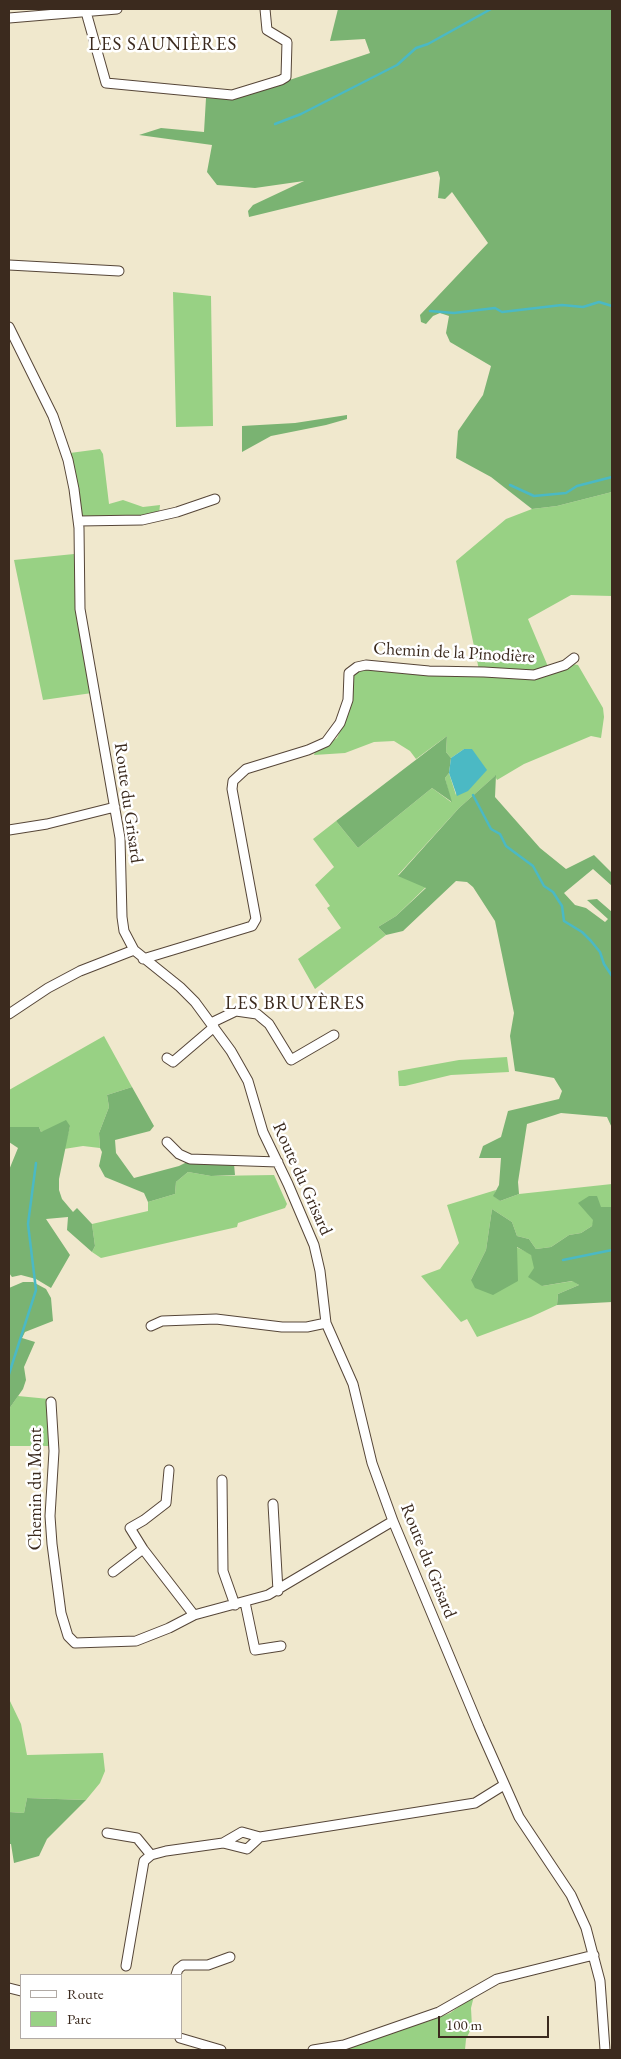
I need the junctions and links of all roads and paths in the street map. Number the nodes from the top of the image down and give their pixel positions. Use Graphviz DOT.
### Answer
graph roads {
  1 [pos="117,9"];
  2 [pos="265,9"];
  3 [pos="86,12"];
  4 [pos="9,18"];
  5 [pos="9,265"];
  6 [pos="119,271"];
  7 [pos="9,327"];
  8 [pos="216,499"];
  9 [pos="79,521"];
  10 [pos="574,658"];
  11 [pos="115,807"];
  12 [pos="9,830"];
  13 [pos="134,950"];
  14 [pos="143,959"];
  15 [pos="9,1014"];
  16 [pos="213,1025"];
  17 [pos="334,1036"];
  18 [pos="167,1058"];
  19 [pos="167,1142"];
  20 [pos="278,1162"];
  21 [pos="326,1323"];
  22 [pos="151,1326"];
  23 [pos="51,1402"];
  24 [pos="168,1470"];
  25 [pos="222,1480"];
  26 [pos="273,1504"];
  27 [pos="393,1520"];
  28 [pos="143,1549"];
  29 [pos="113,1572"];
  30 [pos="278,1591"];
  31 [pos="245,1602"];
  32 [pos="235,1605"];
  33 [pos="194,1615"];
  34 [pos="281,1646"];
  35 [pos="504,1785"];
  36 [pos="107,1833"];
  37 [pos="260,1837"];
  38 [pos="223,1843"];
  39 [pos="151,1855"];
  40 [pos="594,1956"];
  41 [pos="230,1957"];
  42 [pos="126,1966"];
  43 [pos="176,1974"];
  44 [pos="182,2039"];
  45 [pos="221,2050"];
  46 [pos="313,2050"];
  47 [pos="605,2050"];
  1 -- 3 [label="street"];
  2 -- 3 [label="street"];
  3 -- 4 [label="street"];
  5 -- 6 [label="street"];
  7 -- 9 [label="street, Route du Grisard"];
  8 -- 9 [label="street"];
  9 -- 11 [label="street, Route du Grisard"];
  10 -- 14 [label="street, Chemin de la Pinodière"];
  11 -- 12 [label="street"];
  11 -- 13 [label="street, Route du Grisard"];
  13 -- 14 [label="street, Route du Grisard"];
  13 -- 15 [label="street"];
  14 -- 16 [label="street, Route du Grisard"];
  16 -- 17 [label="street"];
  16 -- 18 [label="street"];
  16 -- 20 [label="street, Route du Grisard"];
  19 -- 20 [label="street"];
  20 -- 21 [label="street, Route du Grisard"];
  21 -- 22 [label="street"];
  21 -- 27 [label="street, Route du Grisard"];
  23 -- 33 [label="street, Chemin du Mont"];
  24 -- 28 [label="street"];
  25 -- 32 [label="street"];
  26 -- 30 [label="street"];
  27 -- 30 [label="street, Chemin du Mont"];
  27 -- 35 [label="street, Route du Grisard"];
  28 -- 29 [label="street"];
  28 -- 33 [label="street"];
  30 -- 31 [label="street, Chemin du Mont"];
  31 -- 32 [label="street, Chemin du Mont"];
  31 -- 34 [label="street"];
  32 -- 33 [label="street, Chemin du Mont"];
  35 -- 37 [label="street"];
  35 -- 40 [label="street, Route du Grisard"];
  36 -- 39 [label="street"];
  37 -- 38 [label="street"];
  37 -- 38 [label="street"];
  38 -- 39 [label="street"];
  39 -- 42 [label="street"];
  40 -- 46 [label="street"];
  40 -- 47 [label="street, Route du Grisard"];
  41 -- 43 [label="street"];
  44 -- 45 [label="street"];
}
